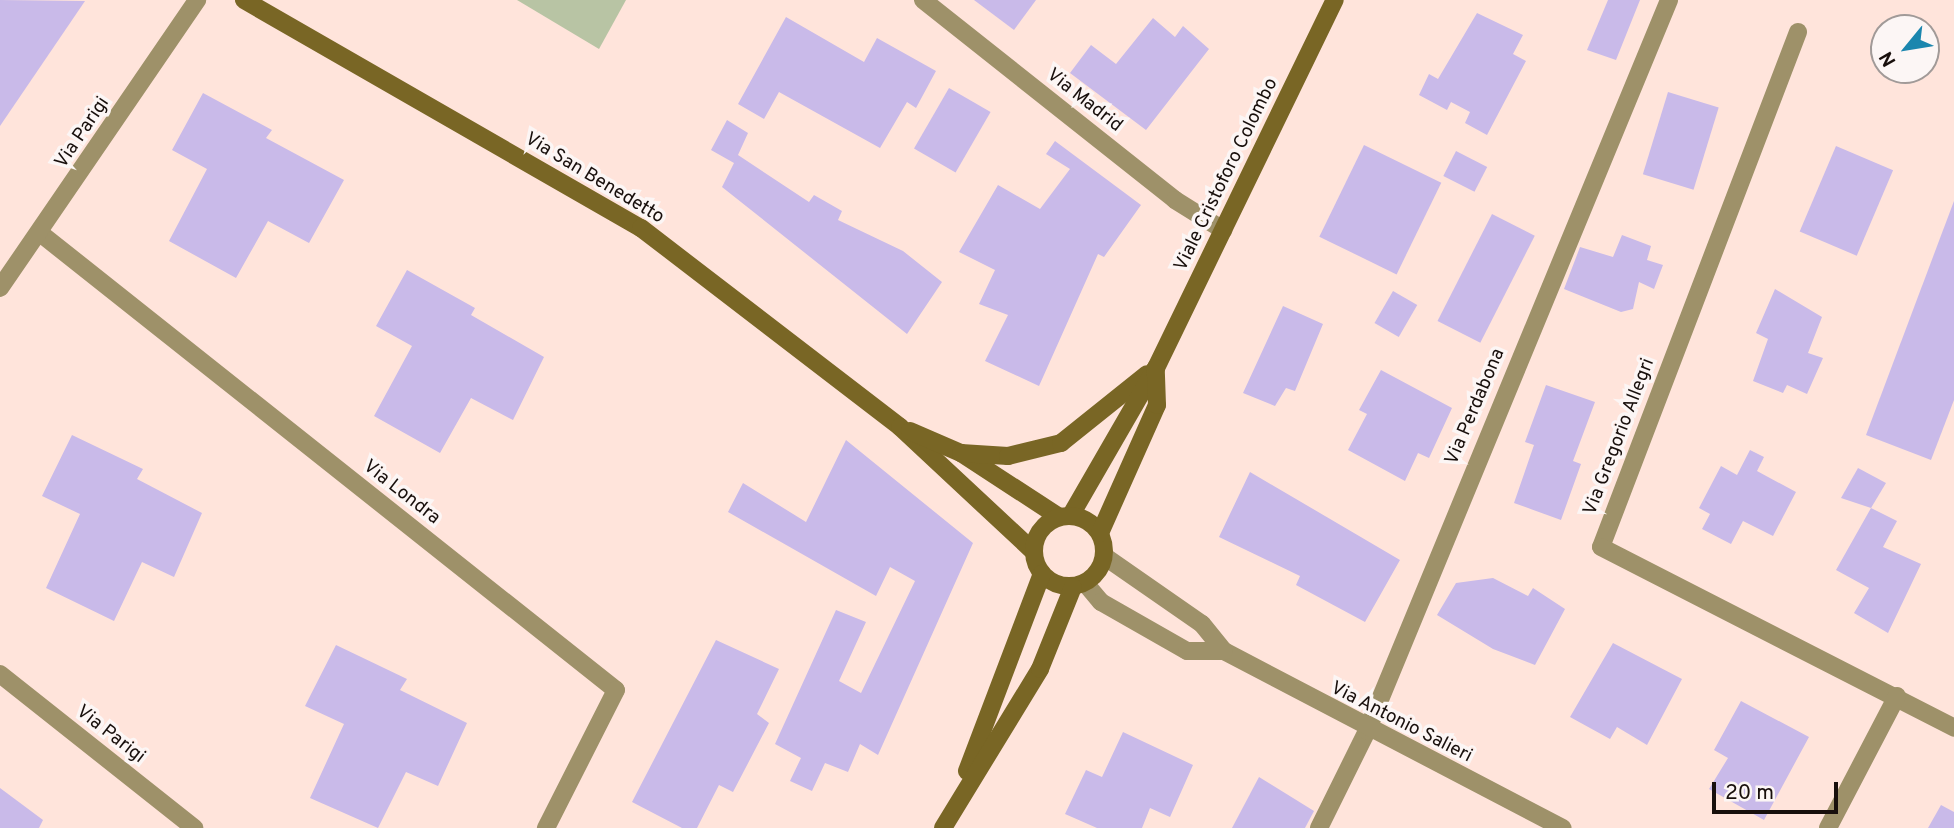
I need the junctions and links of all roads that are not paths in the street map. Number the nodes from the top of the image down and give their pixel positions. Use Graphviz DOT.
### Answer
graph roads {
  1 [pos="197,0"];
  2 [pos="244,0"];
  3 [pos="923,0"];
  4 [pos="1335,0"];
  5 [pos="1669,0"];
  6 [pos="1798,32"];
  7 [pos="1223,230"];
  8 [pos="40,233"];
  9 [pos="0,288"];
  10 [pos="1156,368"];
  11 [pos="900,427"];
  12 [pos="961,453"];
  13 [pos="1065,516"];
  14 [pos="1100,533"];
  15 [pos="1034,552"];
  16 [pos="1104,556"];
  17 [pos="1042,574"];
  18 [pos="1079,585"];
  19 [pos="1224,651"];
  20 [pos="0,674"];
  21 [pos="1897,695"];
  22 [pos="1954,728"];
  23 [pos="1367,731"];
  24 [pos="958,797"];
  25 [pos="194,828"];
  26 [pos="546,828"];
  27 [pos="943,828"];
  28 [pos="1319,828"];
  29 [pos="1562,828"];
  30 [pos="1828,828"];
  1 -- 8 [label="street, Via Parigi"];
  2 -- 11 [label="main road, Via San Benedetto"];
  3 -- 7 [label="street, Via Madrid"];
  4 -- 7 [label="main road, Viale Cristoforo Colombo"];
  5 -- 23 [label="street, Via Perdabona"];
  6 -- 21 [label="street, Via Gregorio Allegri"];
  7 -- 10 [label="main road, Viale Cristoforo Colombo"];
  8 -- 9 [label="street, Via Parigi"];
  8 -- 26 [label="street, Via Londra"];
  10 -- 12 [label="main road, Viale Cristoforo Colombo"];
  10 -- 13 [label="main road, Viale Cristoforo Colombo"];
  10 -- 14 [label="main road, Viale Cristoforo Colombo"];
  11 -- 12 [label="main road, Via San Benedetto"];
  11 -- 15 [label="main road, Via San Benedetto"];
  12 -- 13 [label="main road, Via San Benedetto"];
  13 -- 14 [label="main road"];
  13 -- 15 [label="main road"];
  14 -- 16 [label="main road"];
  15 -- 17 [label="main road"];
  16 -- 18 [label="main road"];
  16 -- 19 [label="street, Via Antonio Salieri"];
  17 -- 18 [label="main road"];
  17 -- 24 [label="main road"];
  18 -- 19 [label="street, Via Antonio Salieri"];
  18 -- 24 [label="main road"];
  19 -- 23 [label="street, Via Antonio Salieri"];
  20 -- 25 [label="street, Via Parigi"];
  21 -- 22 [label="street, Via Gregorio Allegri"];
  21 -- 30 [label="street"];
  23 -- 28 [label="street, Via Perdabona"];
  23 -- 29 [label="street, Via Antonio Salieri"];
  24 -- 27 [label="main road"];
}
